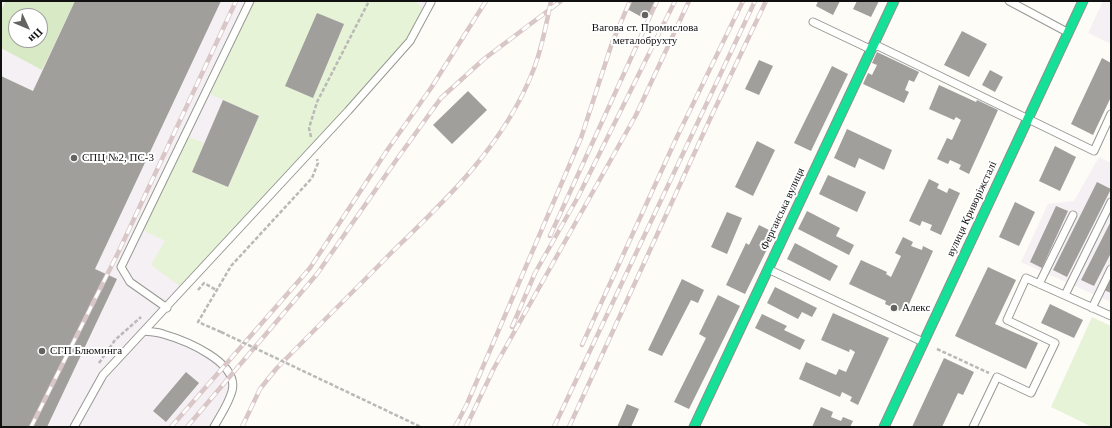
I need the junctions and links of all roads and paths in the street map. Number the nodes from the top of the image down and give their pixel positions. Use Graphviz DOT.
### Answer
graph roads {
  1 [pos="250,1"];
  2 [pos="431,1"];
  3 [pos="894,1"];
  4 [pos="1009,1"];
  5 [pos="1083,1"];
  6 [pos="813,22"];
  7 [pos="1067,32"];
  8 [pos="870,49"];
  9 [pos="1111,114"];
  10 [pos="1027,119"];
  11 [pos="1111,202"];
  12 [pos="1073,215"];
  13 [pos="768,269"];
  14 [pos="1111,269"];
  15 [pos="1039,284"];
  16 [pos="1065,296"];
  17 [pos="167,308"];
  18 [pos="1092,308"];
  19 [pos="1111,316"];
  20 [pos="198,322"];
  21 [pos="145,332"];
  22 [pos="923,342"];
  23 [pos="997,377"];
  24 [pos="74,427"];
  25 [pos="214,427"];
  26 [pos="421,427"];
  27 [pos="694,427"];
  28 [pos="884,427"];
  29 [pos="973,427"];
  1 -- 17 [label="lane"];
  2 -- 17 [label="lane"];
  3 -- 8 [label="main road, Ферганська вулиця"];
  4 -- 7 [label="lane"];
  5 -- 7 [label="main road, вулиця Криворіжсталі"];
  6 -- 8 [label="lane"];
  7 -- 10 [label="main road, вулиця Криворіжсталі"];
  8 -- 10 [label="lane"];
  8 -- 13 [label="main road, Ферганська вулиця"];
  9 -- 10 [label="lane"];
  10 -- 22 [label="main road, вулиця Криворіжсталі"];
  11 -- 16 [label="lane"];
  12 -- 15 [label="lane"];
  13 -- 22 [label="lane"];
  13 -- 27 [label="main road, Ферганська вулиця"];
  14 -- 18 [label="lane"];
  15 -- 16 [label="lane"];
  15 -- 23 [label="lane"];
  16 -- 18 [label="lane"];
  17 -- 21 [label="lane"];
  18 -- 19 [label="lane"];
  20 -- 26 [label="path, bridge"];
  21 -- 24 [label="lane"];
  21 -- 25 [label="lane"];
  22 -- 23 [label="path"];
  22 -- 28 [label="main road, вулиця Криворіжсталі"];
  23 -- 29 [label="lane"];
}
